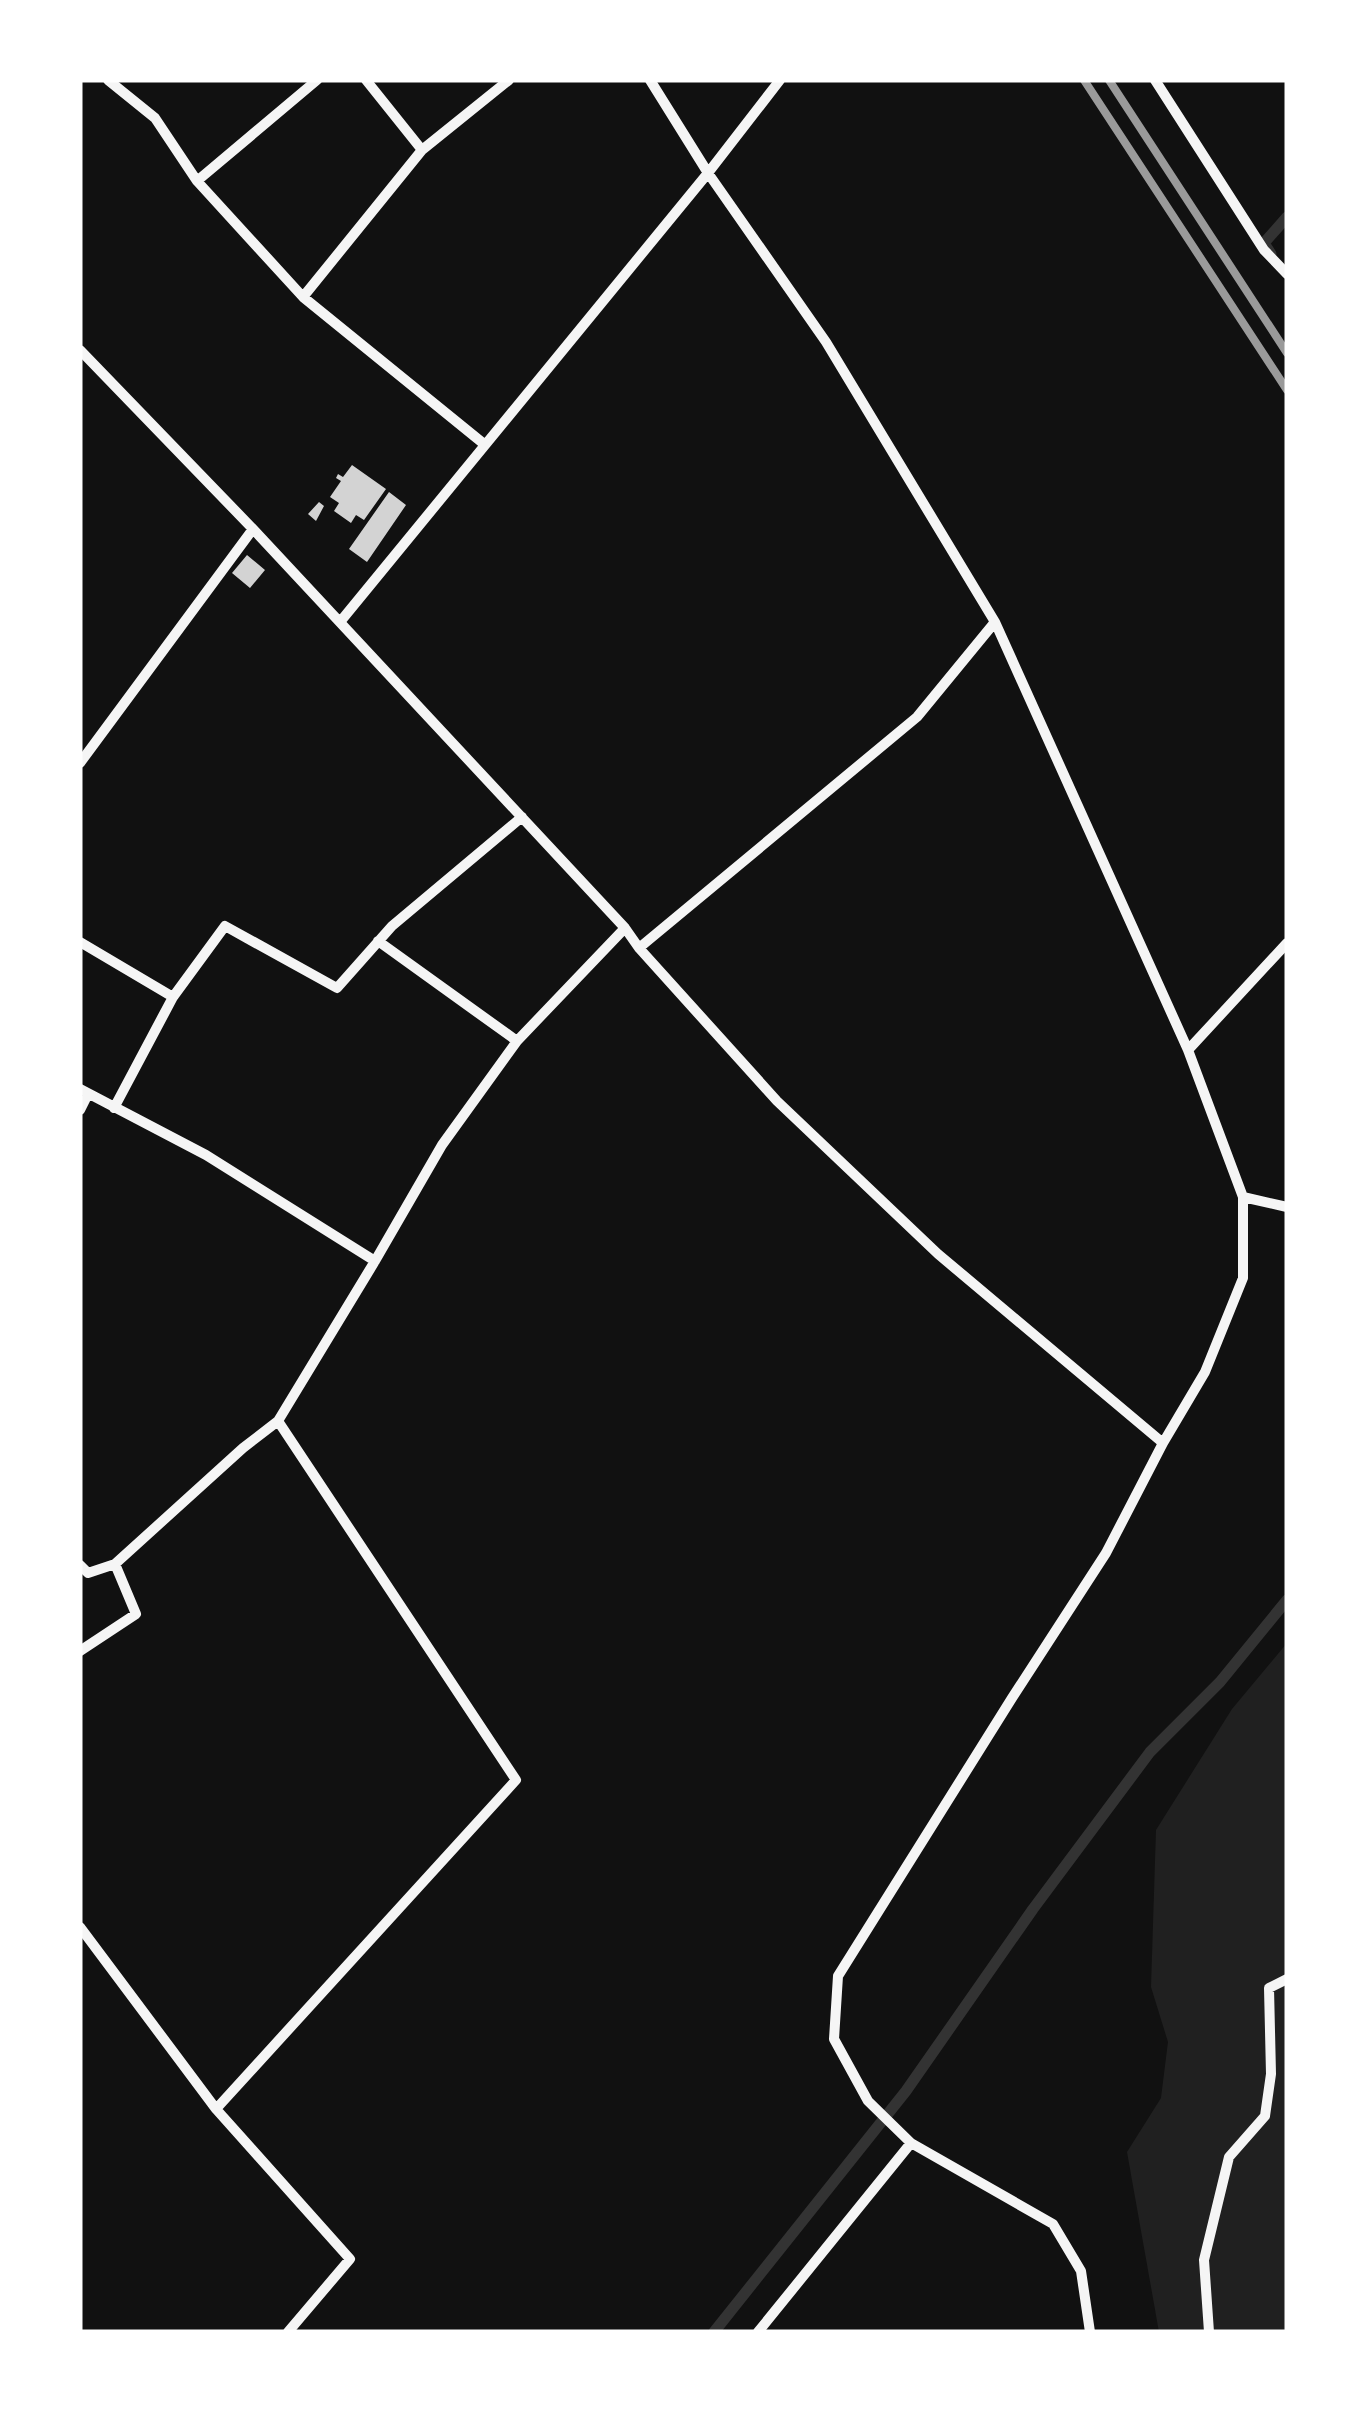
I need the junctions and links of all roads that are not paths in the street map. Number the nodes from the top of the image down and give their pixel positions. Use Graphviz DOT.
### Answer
graph roads {
  1 [pos="108,80"];
  2 [pos="317,80"];
  3 [pos="366,80"];
  4 [pos="509,80"];
  5 [pos="650,80"];
  6 [pos="780,80"];
  7 [pos="1155,80"];
  8 [pos="422,150"];
  9 [pos="708,173"];
  10 [pos="197,181"];
  11 [pos="1287,274"];
  12 [pos="303,298"];
  13 [pos="80,350"];
  14 [pos="484,444"];
  15 [pos="254,530"];
  16 [pos="340,622"];
  17 [pos="995,622"];
  18 [pos="85,747"];
  19 [pos="80,763"];
  20 [pos="522,817"];
  21 [pos="626,928"];
  22 [pos="378,941"];
  23 [pos="80,942"];
  24 [pos="1287,943"];
  25 [pos="639,948"];
  26 [pos="174,998"];
  27 [pos="518,1041"];
  28 [pos="1188,1050"];
  29 [pos="84,1092"];
  30 [pos="114,1108"];
  31 [pos="80,1110"];
  32 [pos="1242,1197"];
  33 [pos="1287,1207"];
  34 [pos="375,1262"];
  35 [pos="278,1421"];
  36 [pos="1163,1443"];
  37 [pos="116,1564"];
  38 [pos="80,1565"];
  39 [pos="80,1651"];
  40 [pos="80,1927"];
  41 [pos="1287,1979"];
  42 [pos="216,2109"];
  43 [pos="911,2143"];
  44 [pos="288,2332"];
  45 [pos="758,2332"];
  46 [pos="1090,2332"];
  47 [pos="1209,2332"];
  1 -- 10 [label="street"];
  2 -- 10 [label="street"];
  3 -- 8 [label="street"];
  4 -- 8 [label="street"];
  5 -- 9 [label="street"];
  6 -- 9 [label="street"];
  7 -- 11 [label="street"];
  8 -- 12 [label="street"];
  9 -- 14 [label="street"];
  9 -- 17 [label="street"];
  10 -- 12 [label="street"];
  12 -- 14 [label="street"];
  13 -- 15 [label="street"];
  14 -- 16 [label="street"];
  15 -- 16 [label="street"];
  15 -- 18 [label="street"];
  16 -- 20 [label="street"];
  17 -- 25 [label="street"];
  17 -- 28 [label="street"];
  18 -- 19 [label="street"];
  20 -- 21 [label="street"];
  20 -- 22 [label="street"];
  21 -- 25 [label="street"];
  21 -- 27 [label="street"];
  22 -- 26 [label="street"];
  22 -- 27 [label="street"];
  23 -- 26 [label="street"];
  24 -- 28 [label="street"];
  25 -- 36 [label="street"];
  26 -- 30 [label="street"];
  27 -- 34 [label="street"];
  28 -- 32 [label="street"];
  29 -- 30 [label="street"];
  29 -- 31 [label="street"];
  30 -- 34 [label="street"];
  32 -- 33 [label="street"];
  32 -- 36 [label="street"];
  34 -- 35 [label="street"];
  35 -- 37 [label="street"];
  35 -- 42 [label="street"];
  36 -- 43 [label="street"];
  37 -- 38 [label="street"];
  37 -- 39 [label="street"];
  40 -- 42 [label="street"];
  41 -- 47 [label="street"];
  42 -- 44 [label="street"];
  43 -- 45 [label="street"];
  43 -- 46 [label="street"];
}
